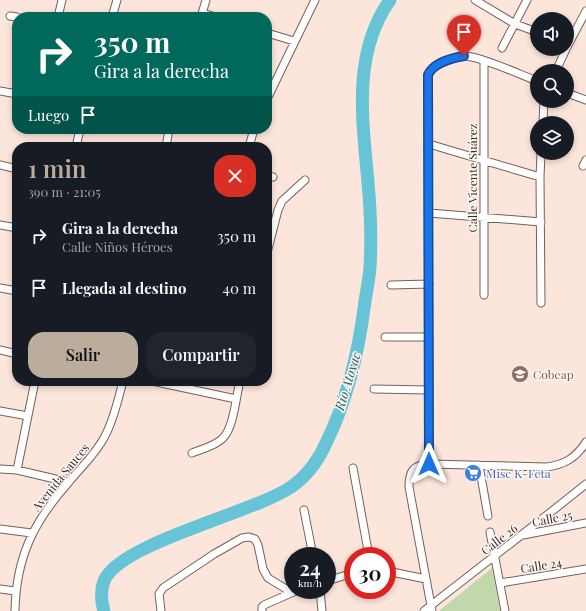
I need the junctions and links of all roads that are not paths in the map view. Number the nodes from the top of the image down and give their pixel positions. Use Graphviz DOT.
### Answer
graph roads {
  1 [pos="62,0"];
  2 [pos="117,0"];
  3 [pos="206,0"];
  4 [pos="315,0"];
  5 [pos="475,0"];
  6 [pos="527,0"];
  7 [pos="586,11"];
  8 [pos="59,12"];
  9 [pos="113,12"];
  10 [pos="202,12"];
  11 [pos="514,24"];
  12 [pos="530,30"];
  13 [pos="574,32"];
  14 [pos="272,34"];
  15 [pos="294,41"];
  16 [pos="502,48"];
  17 [pos="484,61"];
  18 [pos="530,78"];
  19 [pos="272,88"];
  20 [pos="0,91"];
  21 [pos="12,93"];
  22 [pos="574,96"];
  23 [pos="586,100"];
  24 [pos="429,144"];
  25 [pos="483,160"];
  26 [pos="541,160"];
  27 [pos="0,165"];
  28 [pos="12,168"];
  29 [pos="540,177"];
  30 [pos="304,180"];
  31 [pos="429,213"];
  32 [pos="483,217"];
  33 [pos="541,222"];
  34 [pos="0,225"];
  35 [pos="12,227"];
  36 [pos="272,233"];
  37 [pos="429,284"];
  38 [pos="391,285"];
  39 [pos="0,288"];
  40 [pos="12,290"];
  41 [pos="484,295"];
  42 [pos="542,303"];
  43 [pos="386,337"];
  44 [pos="429,337"];
  45 [pos="0,350"];
  46 [pos="12,353"];
  47 [pos="34,386"];
  48 [pos="122,386"];
  49 [pos="175,386"];
  50 [pos="239,386"];
  51 [pos="374,389"];
  52 [pos="429,390"];
  53 [pos="236,399"];
  54 [pos="0,411"];
  55 [pos="28,416"];
  56 [pos="586,442"];
  57 [pos="192,453"];
  58 [pos="429,464"];
  59 [pos="480,465"];
  60 [pos="353,468"];
  61 [pos="0,469"];
  62 [pos="17,470"];
  63 [pos="68,482"];
  64 [pos="586,484"];
  65 [pos="304,510"];
  66 [pos="488,516"];
  67 [pos="586,523"];
  68 [pos="0,529"];
  69 [pos="32,532"];
  70 [pos="490,532"];
  71 [pos="522,535"];
  72 [pos="311,547"];
  73 [pos="367,547"];
  74 [pos="495,555"];
  75 [pos="586,569"];
  76 [pos="396,573"];
  77 [pos="426,579"];
  78 [pos="500,583"];
  79 [pos="284,586"];
  80 [pos="0,589"];
  81 [pos="15,590"];
  82 [pos="284,596"];
  83 [pos="321,599"];
  84 [pos="432,608"];
  85 [pos="15,611"];
  86 [pos="160,611"];
  87 [pos="262,611"];
  88 [pos="322,611"];
  89 [pos="424,611"];
  90 [pos="506,611"];
  1 -- 8 [label="street"];
  2 -- 9 [label="street"];
  3 -- 10 [label="street"];
  4 -- 15 [label="street"];
  5 -- 11 [label="street"];
  6 -- 11 [label="street"];
  7 -- 13 [label="street"];
  11 -- 12 [label="street"];
  11 -- 16 [label="street"];
  14 -- 15 [label="street"];
  15 -- 19 [label="street"];
  17 -- 18 [label="street"];
  17 -- 24 [label="street"];
  17 -- 25 [label="street, Calle Vicente Suárez"];
  20 -- 21 [label="street"];
  22 -- 23 [label="street"];
  24 -- 25 [label="street"];
  24 -- 31 [label="street"];
  25 -- 29 [label="street"];
  25 -- 32 [label="street, Calle Vicente Suárez"];
  26 -- 29 [label="street"];
  27 -- 28 [label="street"];
  29 -- 33 [label="street"];
  30 -- 36 [label="street"];
  31 -- 32 [label="street"];
  31 -- 37 [label="street"];
  32 -- 33 [label="street"];
  32 -- 41 [label="street, Calle Vicente Suárez"];
  33 -- 42 [label="street"];
  34 -- 35 [label="street"];
  37 -- 38 [label="street"];
  37 -- 44 [label="street"];
  39 -- 40 [label="street"];
  43 -- 44 [label="street"];
  44 -- 52 [label="street"];
  45 -- 46 [label="street"];
  47 -- 55 [label="street"];
  48 -- 63 [label="street, Avenida Sauces"];
  49 -- 53 [label="street"];
  50 -- 53 [label="street"];
  51 -- 52 [label="street"];
  52 -- 58 [label="street"];
  53 -- 57 [label="street"];
  54 -- 55 [label="street"];
  55 -- 62 [label="street"];
  56 -- 59 [label="street"];
  58 -- 59 [label="street"];
  58 -- 77 [label="street"];
  59 -- 66 [label="street"];
  60 -- 73 [label="street"];
  61 -- 62 [label="street"];
  62 -- 63 [label="street"];
  63 -- 69 [label="street, Avenida Sauces"];
  64 -- 71 [label="street, Calle 26"];
  65 -- 72 [label="street"];
  67 -- 71 [label="street, Calle 25"];
  68 -- 69 [label="street"];
  69 -- 81 [label="street, Avenida Sauces"];
  70 -- 74 [label="street"];
  71 -- 74 [label="street, Calle 26"];
  74 -- 78 [label="street"];
  74 -- 84 [label="street, Calle 26"];
  75 -- 78 [label="street, Calle 24"];
  76 -- 77 [label="street"];
  77 -- 84 [label="street"];
  78 -- 90 [label="street"];
  79 -- 86 [label="street"];
  80 -- 81 [label="street"];
  81 -- 85 [label="street, Avenida Sauces"];
  82 -- 87 [label="street"];
  83 -- 88 [label="street"];
  84 -- 89 [label="street, Calle 26"];
}
